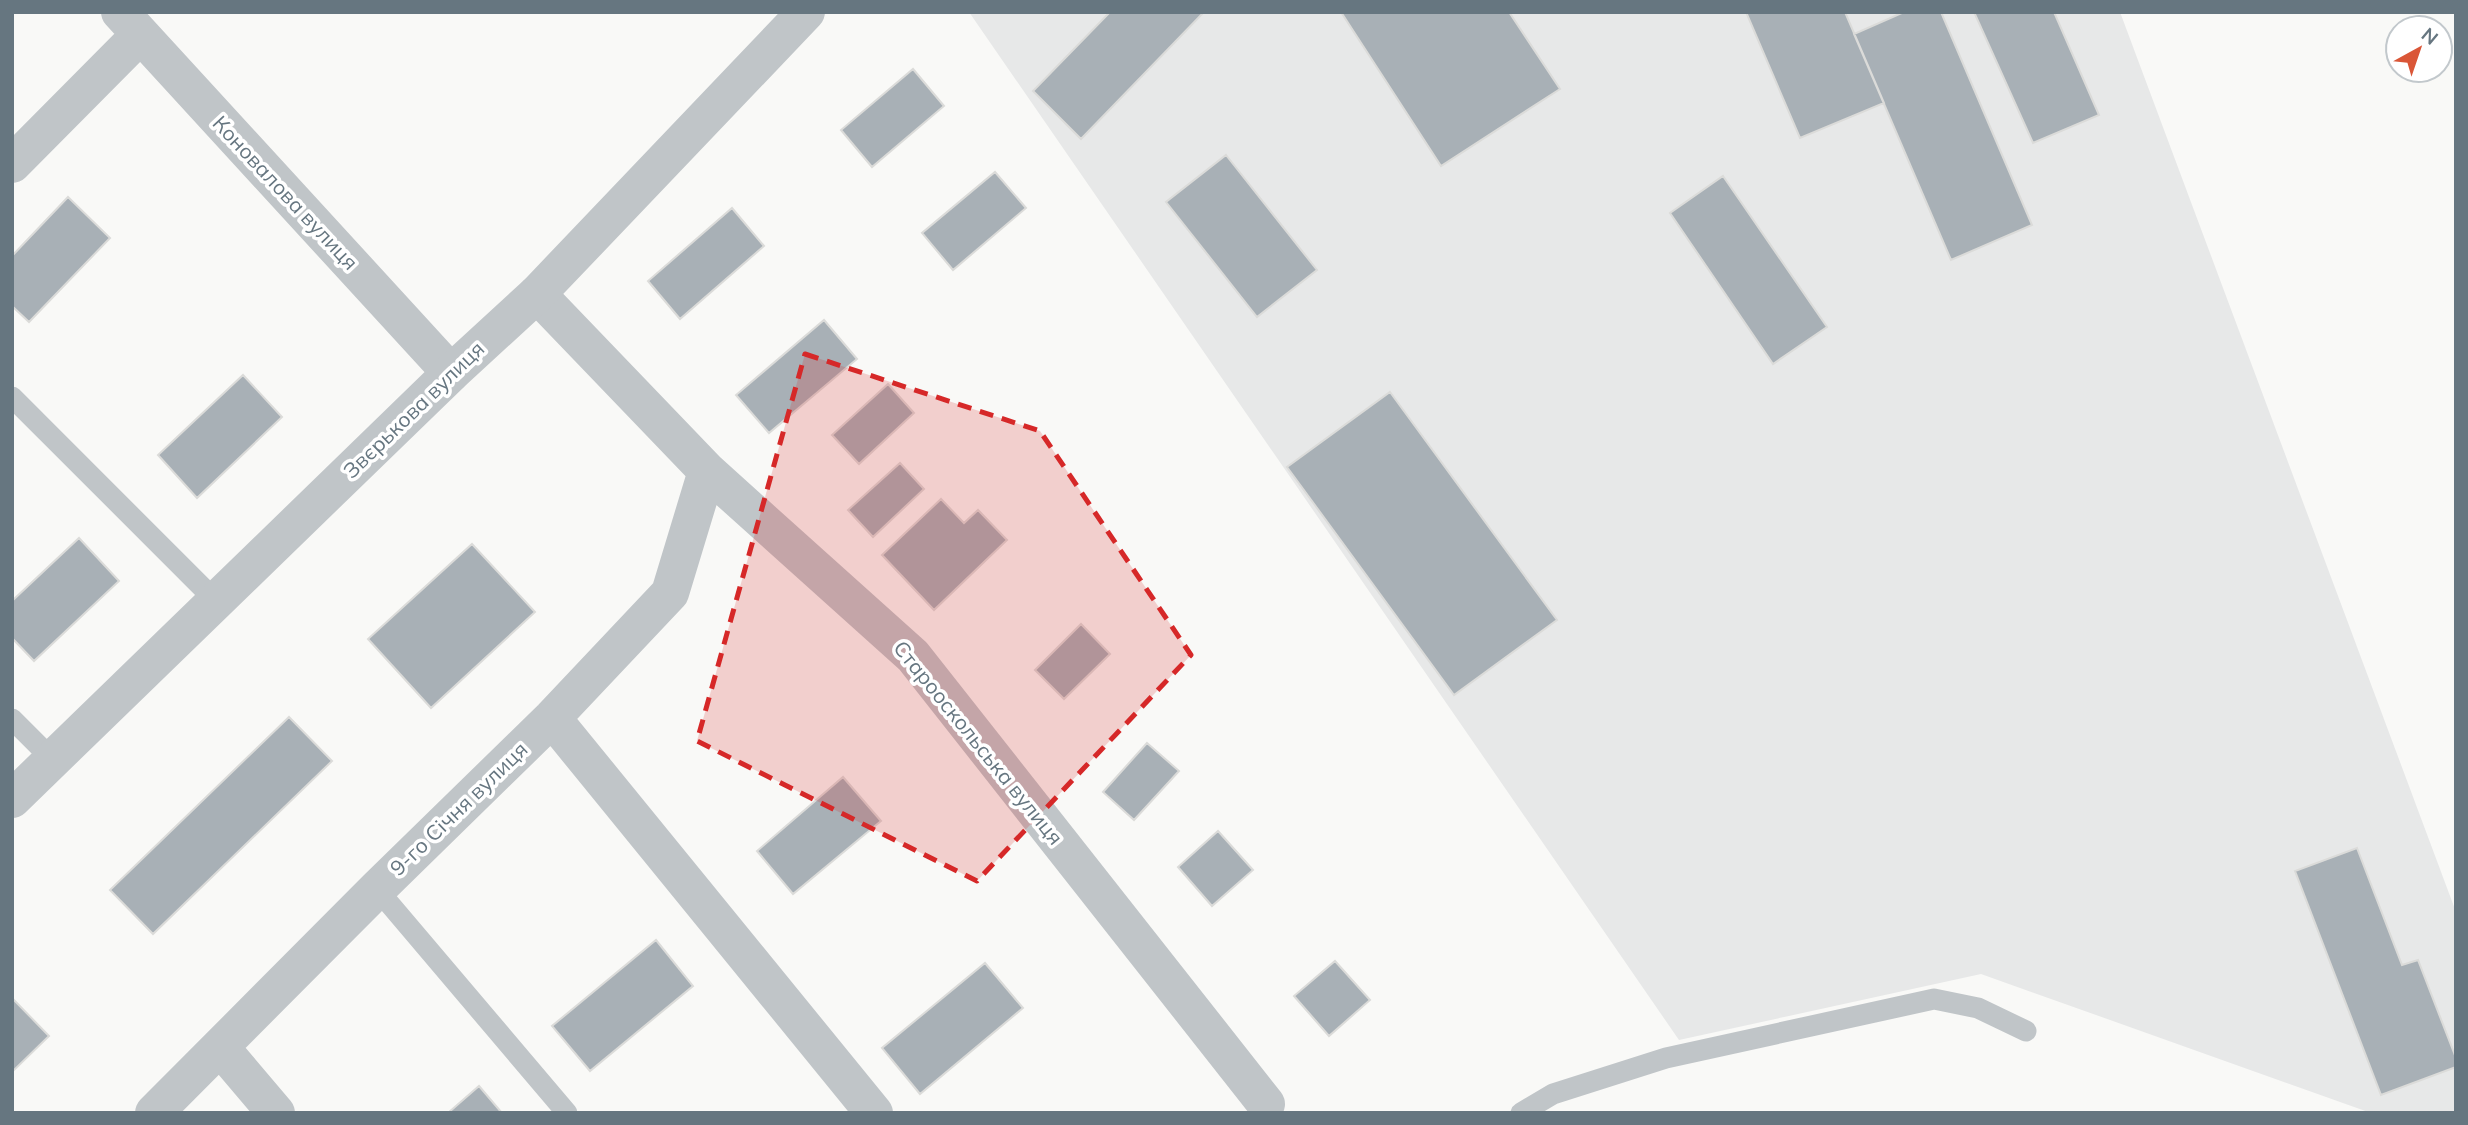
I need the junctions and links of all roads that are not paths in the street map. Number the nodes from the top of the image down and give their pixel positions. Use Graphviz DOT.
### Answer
graph roads {
  1 [pos="806,12"];
  2 [pos="130,24"];
  3 [pos="12,164"];
  4 [pos="537,294"];
  5 [pos="451,373"];
  6 [pos="12,397"];
  7 [pos="707,471"];
  8 [pos="216,601"];
  9 [pos="552,718"];
  10 [pos="12,719"];
  11 [pos="53,760"];
  12 [pos="12,799"];
  13 [pos="377,889"];
  14 [pos="2026,1031"];
  15 [pos="220,1047"];
  16 [pos="1265,1110"];
  17 [pos="154,1113"];
  18 [pos="276,1113"];
  19 [pos="567,1113"];
  20 [pos="874,1113"];
  21 [pos="1521,1113"];
  1 -- 4 [label="street, Звєрькова вулиця"];
  2 -- 3 [label="street"];
  2 -- 5 [label="street, Коновалова вулиця"];
  4 -- 5 [label="street, Звєрькова вулиця"];
  4 -- 7 [label="street, Старооскольська вулиця"];
  5 -- 8 [label="street, Звєрькова вулиця"];
  6 -- 8 [label="lane"];
  7 -- 9 [label="street, 9-го Січня вулиця"];
  7 -- 16 [label="street, Старооскольська вулиця"];
  8 -- 11 [label="street, Звєрькова вулиця"];
  9 -- 13 [label="street, 9-го Січня вулиця"];
  9 -- 20 [label="street"];
  10 -- 11 [label="lane"];
  11 -- 12 [label="street, Звєрькова вулиця"];
  13 -- 15 [label="street, 9-го Січня вулиця"];
  13 -- 19 [label="lane"];
  14 -- 21 [label="lane"];
  15 -- 17 [label="street, 9-го Січня вулиця"];
  15 -- 18 [label="street"];
}
